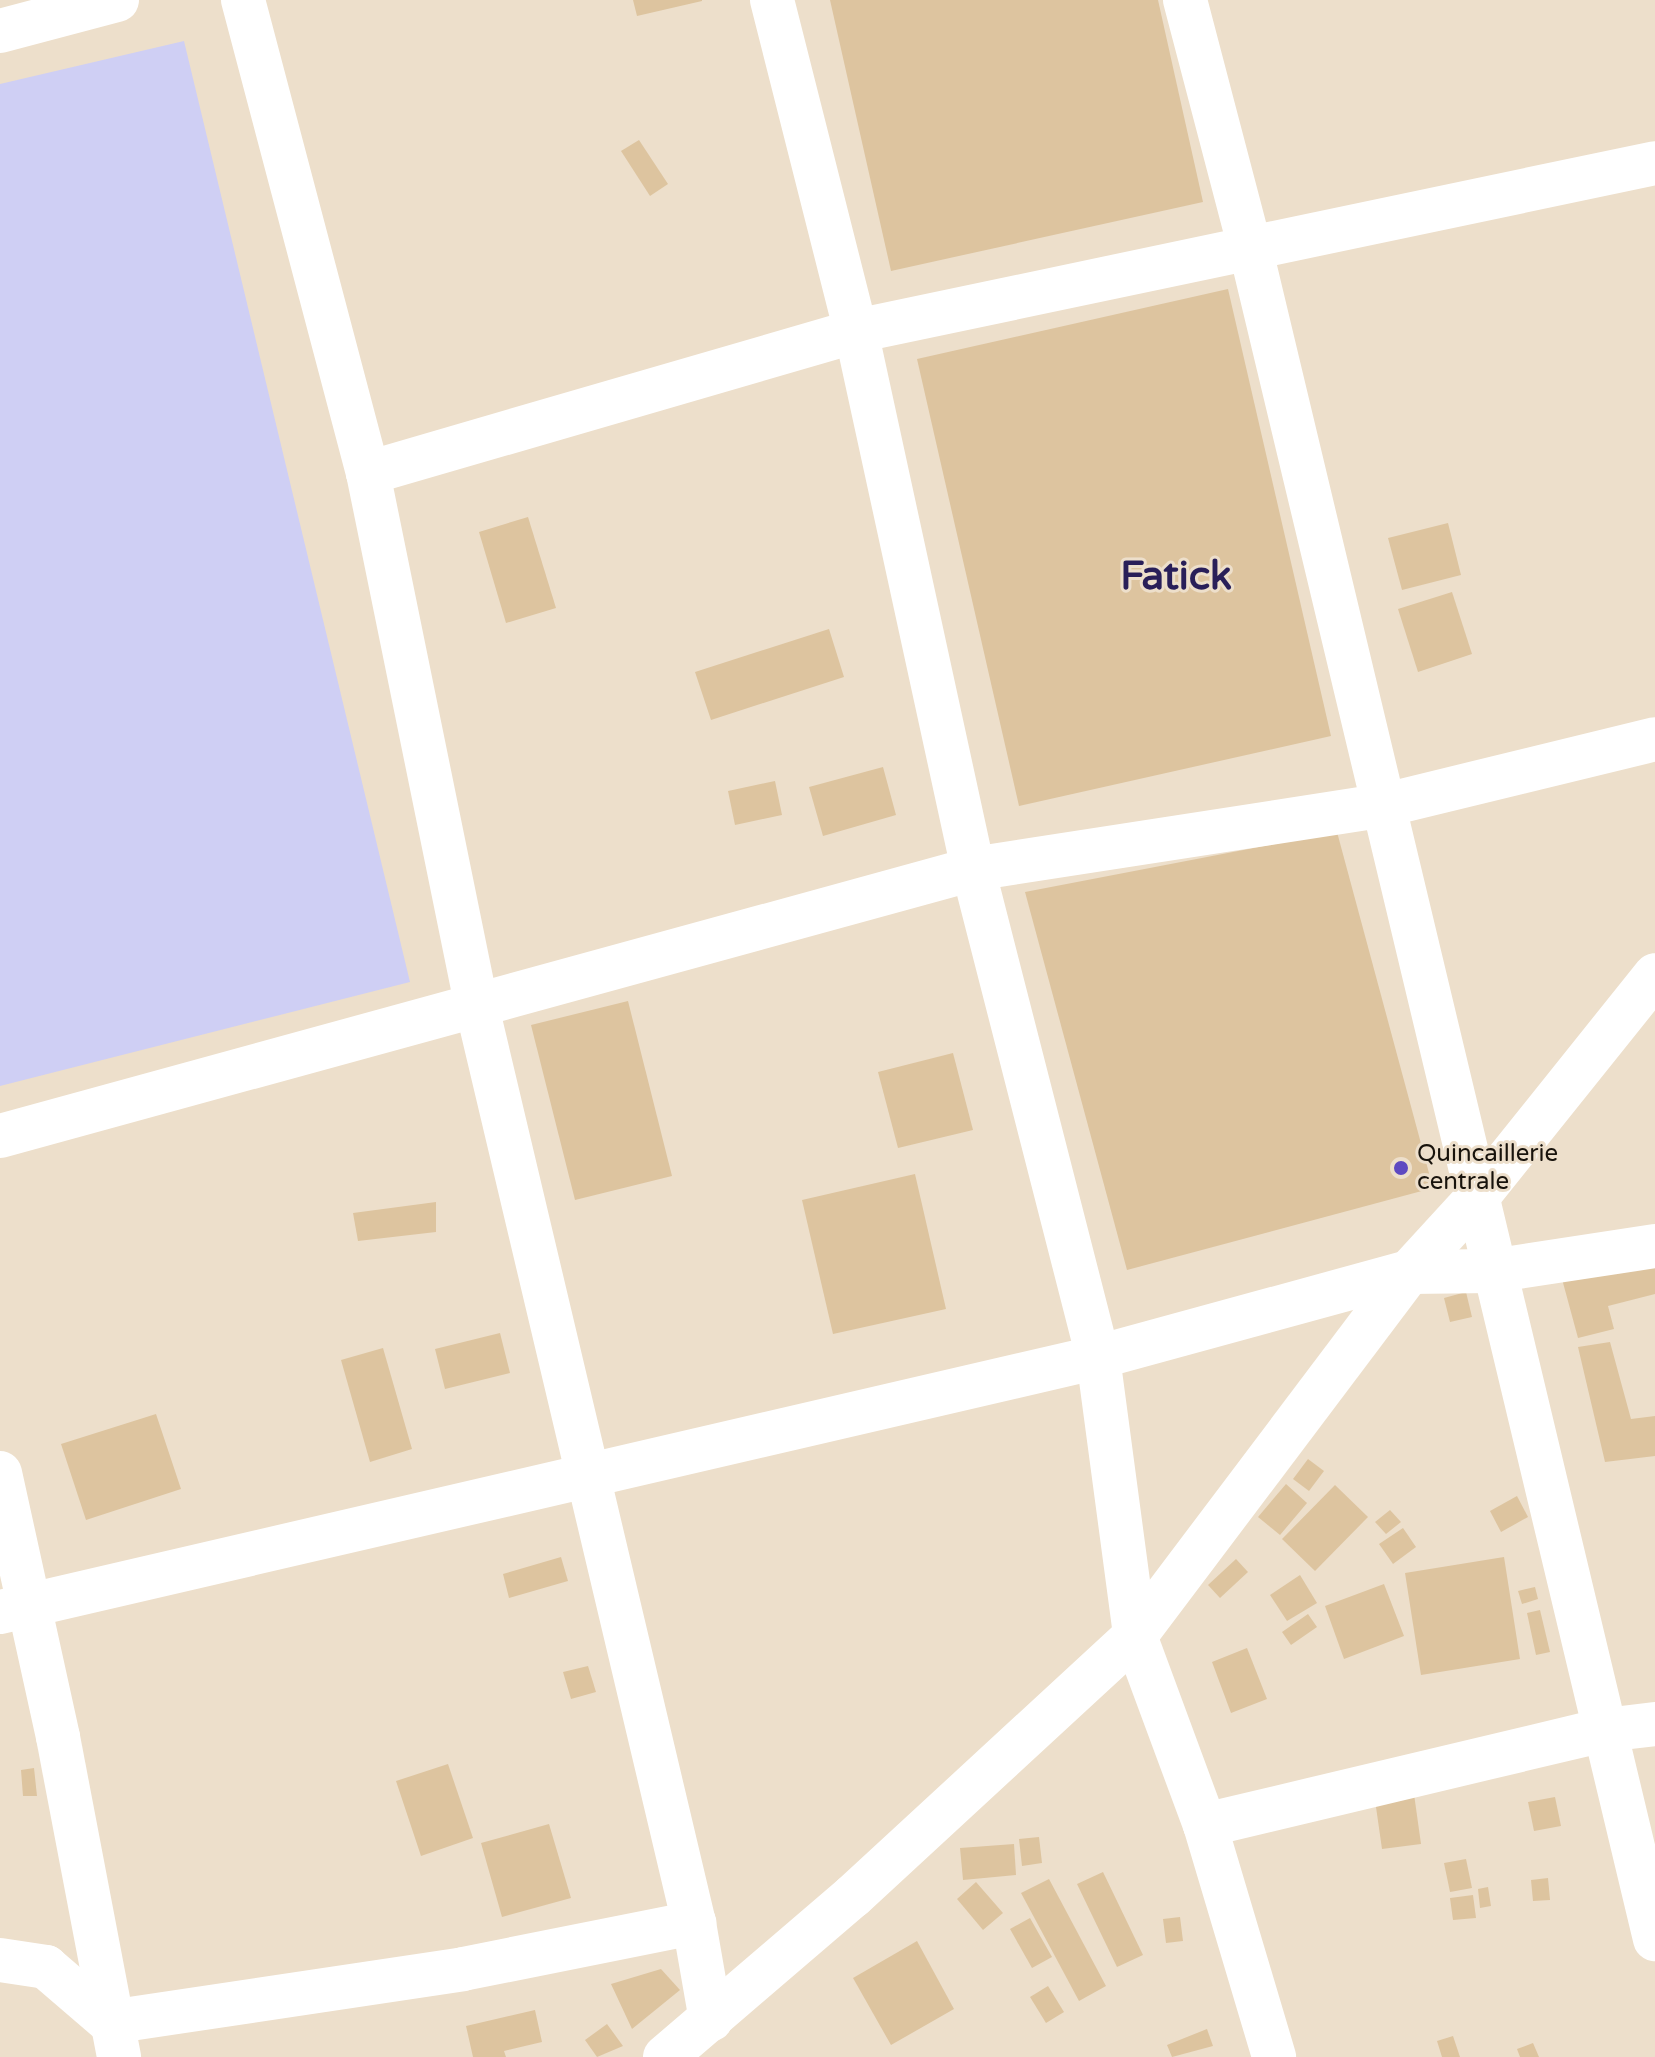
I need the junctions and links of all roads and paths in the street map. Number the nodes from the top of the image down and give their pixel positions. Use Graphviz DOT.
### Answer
graph roads {
  1 [pos="117,0"];
  2 [pos="243,0"];
  3 [pos="772,0"];
  4 [pos="1185,0"];
  5 [pos="0,31"];
  6 [pos="1655,163"];
  7 [pos="1251,251"];
  8 [pos="856,331"];
  9 [pos="368,473"];
  10 [pos="1655,739"];
  11 [pos="1381,806"];
  12 [pos="973,869"];
  13 [pos="1655,975"];
  14 [pos="476,1003"];
  15 [pos="0,1136"];
  16 [pos="1475,1200"];
  17 [pos="1655,1246"];
  18 [pos="1492,1271"];
  19 [pos="1409,1272"];
  20 [pos="1098,1357"];
  21 [pos="588,1472"];
  22 [pos="0,1473"];
  23 [pos="14,1609"];
  24 [pos="1135,1636"];
  25 [pos="1655,1724"];
  26 [pos="1605,1730"];
  27 [pos="1205,1825"];
  28 [pos="694,1923"];
  29 [pos="1655,1939"];
  30 [pos="0,1960"];
  31 [pos="114,2039"];
  32 [pos="691,2044"];
  33 [pos="1274,2057"];
  1 -- 5 [label="street"];
  2 -- 9 [label="street"];
  3 -- 8 [label="street"];
  4 -- 7 [label="street"];
  6 -- 7 [label="street"];
  7 -- 8 [label="street"];
  7 -- 11 [label="street"];
  8 -- 9 [label="street"];
  8 -- 12 [label="street"];
  9 -- 14 [label="street"];
  10 -- 11 [label="street"];
  11 -- 12 [label="street"];
  11 -- 16 [label="street"];
  12 -- 14 [label="street"];
  12 -- 20 [label="street"];
  13 -- 16 [label="street"];
  14 -- 15 [label="street"];
  14 -- 21 [label="street"];
  16 -- 18 [label="street"];
  16 -- 19 [label="street"];
  17 -- 18 [label="street"];
  18 -- 19 [label="street"];
  18 -- 26 [label="street"];
  19 -- 20 [label="street"];
  19 -- 24 [label="street"];
  20 -- 21 [label="street"];
  20 -- 24 [label="street"];
  21 -- 23 [label="street"];
  21 -- 28 [label="street"];
  22 -- 23 [label="street"];
  23 -- 31 [label="street"];
  24 -- 27 [label="street"];
  24 -- 32 [label="street"];
  25 -- 26 [label="street"];
  26 -- 27 [label="street"];
  26 -- 29 [label="street"];
  27 -- 33 [label="street"];
  28 -- 31 [label="street"];
  28 -- 32 [label="street"];
  30 -- 31 [label="street"];
}
